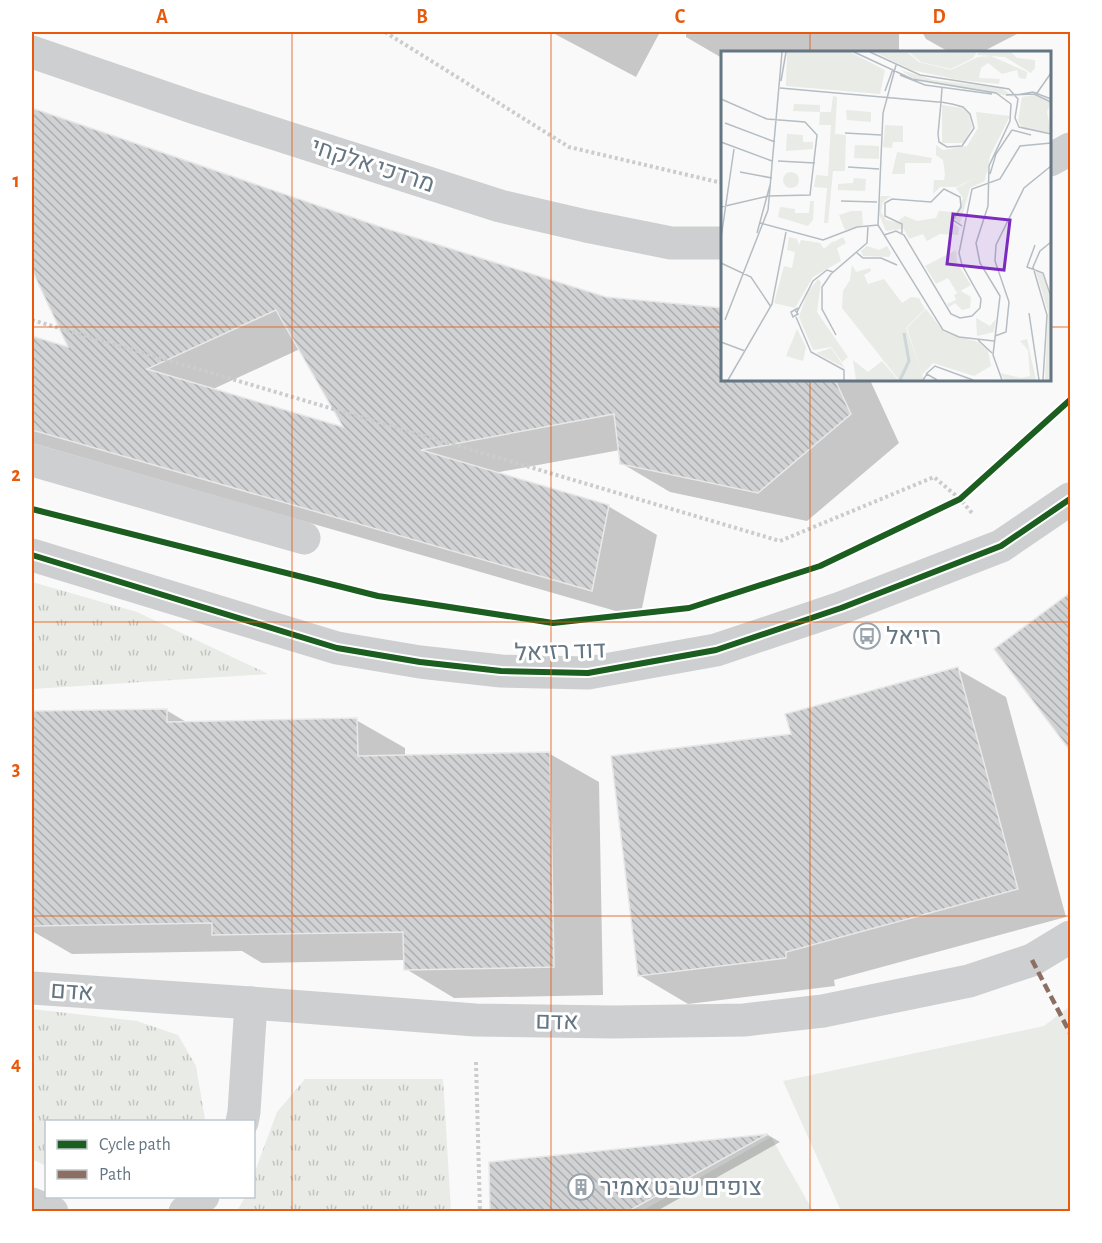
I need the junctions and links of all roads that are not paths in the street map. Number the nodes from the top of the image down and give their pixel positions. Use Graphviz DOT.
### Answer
graph roads {
  1 [pos="32,52"];
  2 [pos="1071,149"];
  3 [pos="1051,159"];
  4 [pos="721,243"];
  5 [pos="32,460"];
  6 [pos="1071,499"];
  7 [pos="304,538"];
  8 [pos="32,555"];
  9 [pos="1071,937"];
  10 [pos="32,988"];
  11 [pos="251,1003"];
  12 [pos="242,1120"];
  13 [pos="202,1198"];
  14 [pos="32,1204"];
  15 [pos="52,1212"];
  16 [pos="185,1212"];
  1 -- 4 [label="street, מרדכי אלקחי"];
  2 -- 3 [label="street"];
  5 -- 7 [label="street"];
  6 -- 8 [label="street, דוד רזיאל"];
  9 -- 11 [label="street, אדם"];
  10 -- 11 [label="street, אדם"];
  11 -- 12 [label="street"];
  13 -- 16 [label="street"];
  14 -- 15 [label="street"];
}
